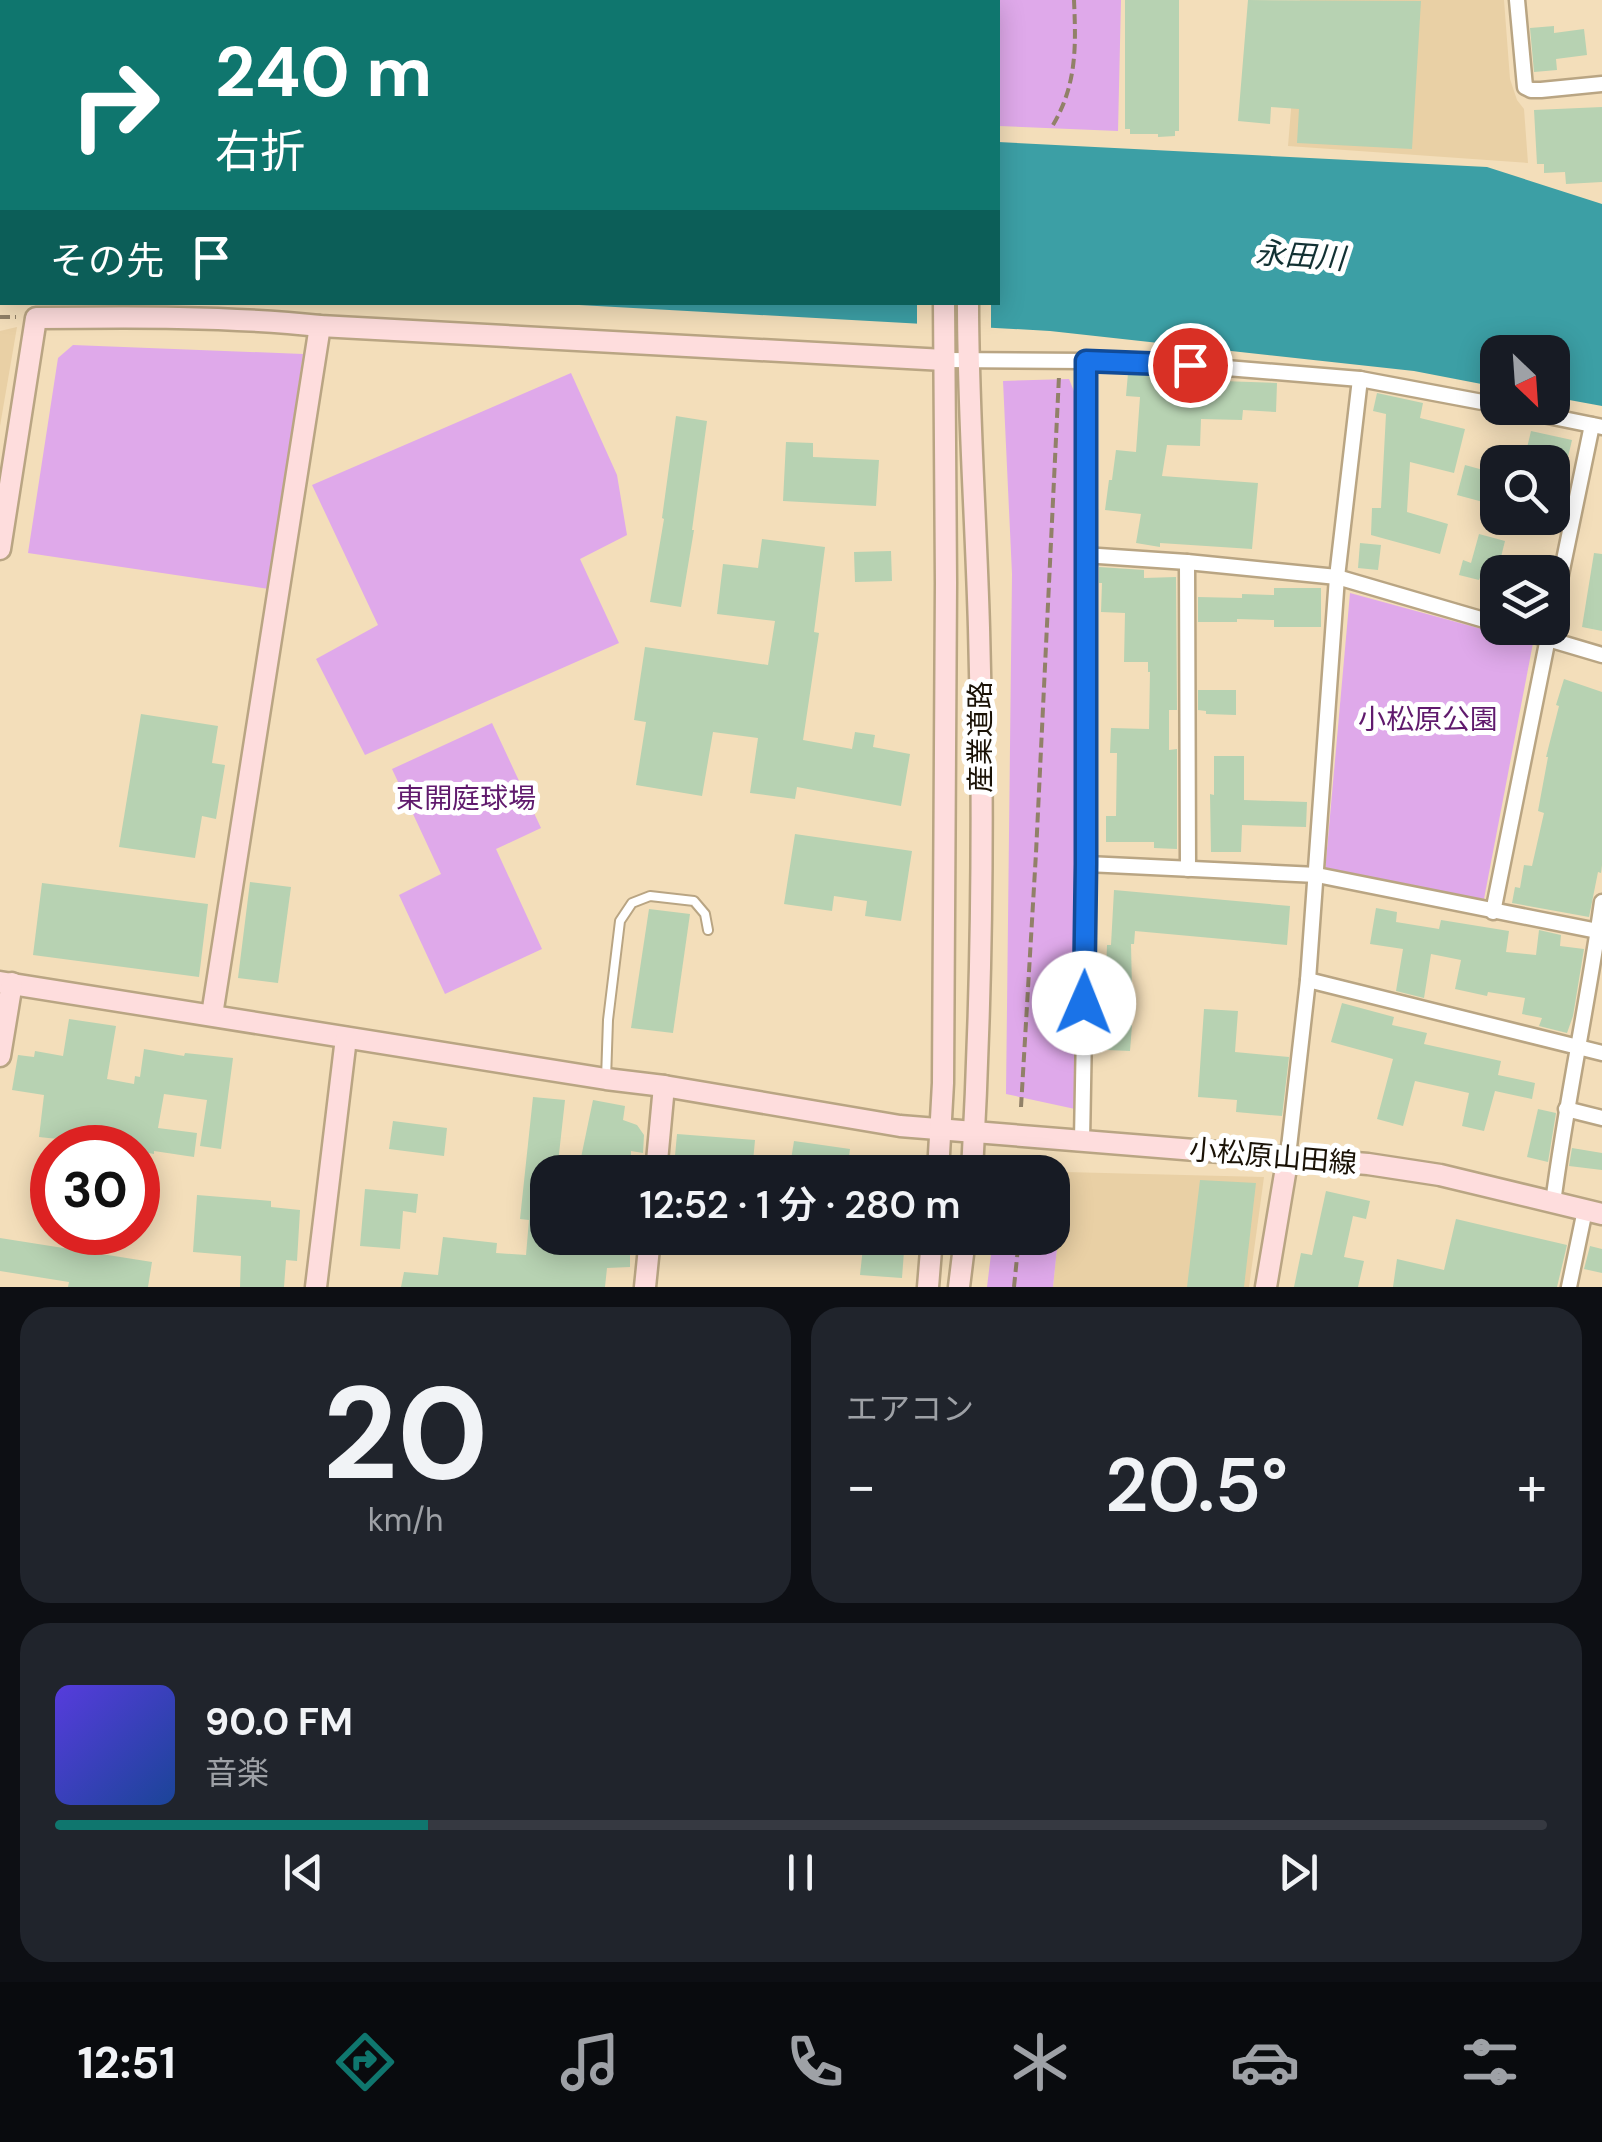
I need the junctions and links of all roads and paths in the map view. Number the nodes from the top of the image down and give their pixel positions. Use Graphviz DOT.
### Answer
graph roads {
  1 [pos="1074,0"];
  2 [pos="1517,0"];
  3 [pos="1602,84"];
  4 [pos="1053,125"];
  5 [pos="944,305"];
  6 [pos="968,305"];
  7 [pos="10,316"];
  8 [pos="320,326"];
  9 [pos="11,328"];
  10 [pos="969,350"];
  11 [pos="944,360"];
  12 [pos="1086,361"];
  13 [pos="1059,376"];
  14 [pos="1360,378"];
  15 [pos="1480,401"];
  16 [pos="1570,420"];
  17 [pos="1597,426"];
  18 [pos="0,549"];
  19 [pos="1084,554"];
  20 [pos="1567,555"];
  21 [pos="1187,562"];
  22 [pos="1337,577"];
  23 [pos="1480,619"];
  24 [pos="1570,642"];
  25 [pos="1547,645"];
  26 [pos="1602,655"];
  27 [pos="1086,864"];
  28 [pos="1188,869"];
  29 [pos="1316,875"];
  30 [pos="1602,902"];
  31 [pos="1493,912"];
  32 [pos="708,930"];
  33 [pos="1600,931"];
  34 [pos="1308,980"];
  35 [pos="6,983"];
  36 [pos="212,1015"];
  37 [pos="346,1038"];
  38 [pos="1579,1048"];
  39 [pos="1602,1054"];
  40 [pos="0,1056"];
  41 [pos="606,1078"];
  42 [pos="664,1086"];
  43 [pos="1021,1107"];
  44 [pos="1566,1110"];
  45 [pos="1602,1118"];
  46 [pos="940,1129"];
  47 [pos="974,1132"];
  48 [pos="1082,1141"];
  49 [pos="658,1155"];
  50 [pos="939,1155"];
  51 [pos="973,1155"];
  52 [pos="1288,1156"];
  53 [pos="1553,1203"];
  54 [pos="1593,1212"];
  55 [pos="648,1255"];
  56 [pos="931,1255"];
  57 [pos="963,1255"];
  58 [pos="1017,1255"];
  59 [pos="316,1287"];
  60 [pos="645,1287"];
  61 [pos="928,1287"];
  62 [pos="959,1287"];
  63 [pos="1014,1287"];
  64 [pos="1266,1287"];
  65 [pos="1569,1287"];
  1 -- 4 [label="path"];
  2 -- 3 [label="street"];
  5 -- 11 [label="street, 産業道路"];
  6 -- 10 [label="street, 産業道路"];
  7 -- 9 [label="path"];
  8 -- 11 [label="street"];
  8 -- 18 [label="street"];
  8 -- 36 [label="street"];
  10 -- 11 [label="street"];
  10 -- 12 [label="street"];
  10 -- 47 [label="street, 産業道路"];
  11 -- 46 [label="street, 産業道路"];
  12 -- 14 [label="street"];
  12 -- 19 [label="street"];
  13 -- 43 [label="path"];
  14 -- 15 [label="street"];
  14 -- 22 [label="street"];
  16 -- 17 [label="street"];
  17 -- 20 [label="street"];
  19 -- 21 [label="street"];
  19 -- 27 [label="street"];
  21 -- 22 [label="street"];
  21 -- 28 [label="street"];
  22 -- 23 [label="street"];
  22 -- 29 [label="street"];
  24 -- 26 [label="street"];
  25 -- 31 [label="street"];
  27 -- 28 [label="street"];
  27 -- 48 [label="street"];
  28 -- 29 [label="street"];
  29 -- 31 [label="street"];
  29 -- 34 [label="street"];
  30 -- 33 [label="street"];
  31 -- 33 [label="street"];
  32 -- 41 [label="lane"];
  33 -- 38 [label="street"];
  34 -- 38 [label="street"];
  34 -- 52 [label="street"];
  35 -- 36 [label="street, 小松原山田線"];
  35 -- 40 [label="street"];
  36 -- 37 [label="street, 小松原山田線"];
  37 -- 41 [label="street, 小松原山田線"];
  37 -- 59 [label="street"];
  38 -- 39 [label="street"];
  38 -- 44 [label="street"];
  41 -- 42 [label="street, 小松原山田線"];
  42 -- 46 [label="street, 小松原山田線"];
  42 -- 49 [label="street"];
  44 -- 45 [label="street"];
  44 -- 53 [label="street"];
  46 -- 47 [label="street, 小松原山田線"];
  46 -- 50 [label="street, 産業道路"];
  47 -- 48 [label="street, 小松原山田線"];
  47 -- 51 [label="street, 産業道路"];
  48 -- 52 [label="street, 小松原山田線"];
  52 -- 53 [label="street, 小松原山田線"];
  52 -- 64 [label="street"];
  53 -- 54 [label="street, 小松原山田線"];
  54 -- 65 [label="street"];
  55 -- 60 [label="street"];
  56 -- 61 [label="street"];
  57 -- 62 [label="street"];
  58 -- 63 [label="path"];
}
